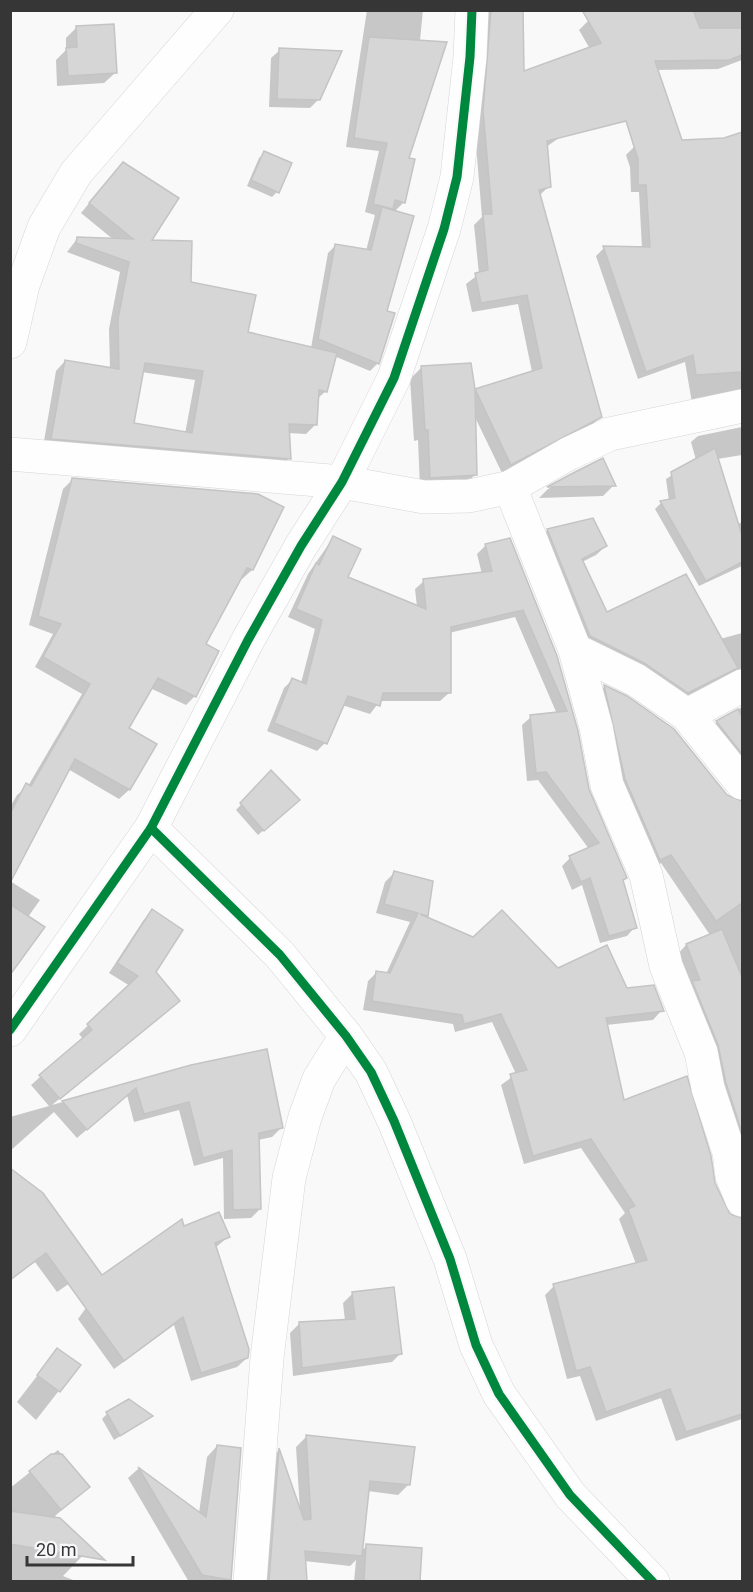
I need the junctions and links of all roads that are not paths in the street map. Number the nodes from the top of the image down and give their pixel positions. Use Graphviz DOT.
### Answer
graph roads {
  1 [pos="217,10"];
  2 [pos="472,10"];
  3 [pos="10,342"];
  4 [pos="742,406"];
  5 [pos="10,454"];
  6 [pos="342,482"];
  7 [pos="510,488"];
  8 [pos="575,650"];
  9 [pos="742,686"];
  10 [pos="687,715"];
  11 [pos="742,783"];
  12 [pos="151,828"];
  13 [pos="10,1030"];
  14 [pos="346,1036"];
  15 [pos="742,1200"];
  16 [pos="250,1581"];
  17 [pos="653,1581"];
  1 -- 3 [label="street"];
  2 -- 6 [label="street"];
  4 -- 7 [label="street"];
  5 -- 6 [label="street"];
  6 -- 7 [label="street"];
  6 -- 12 [label="street"];
  7 -- 8 [label="street"];
  8 -- 10 [label="street"];
  8 -- 15 [label="street"];
  9 -- 10 [label="street"];
  10 -- 11 [label="street"];
  12 -- 13 [label="street"];
  12 -- 14 [label="street"];
  14 -- 16 [label="street"];
  14 -- 17 [label="street"];
}
